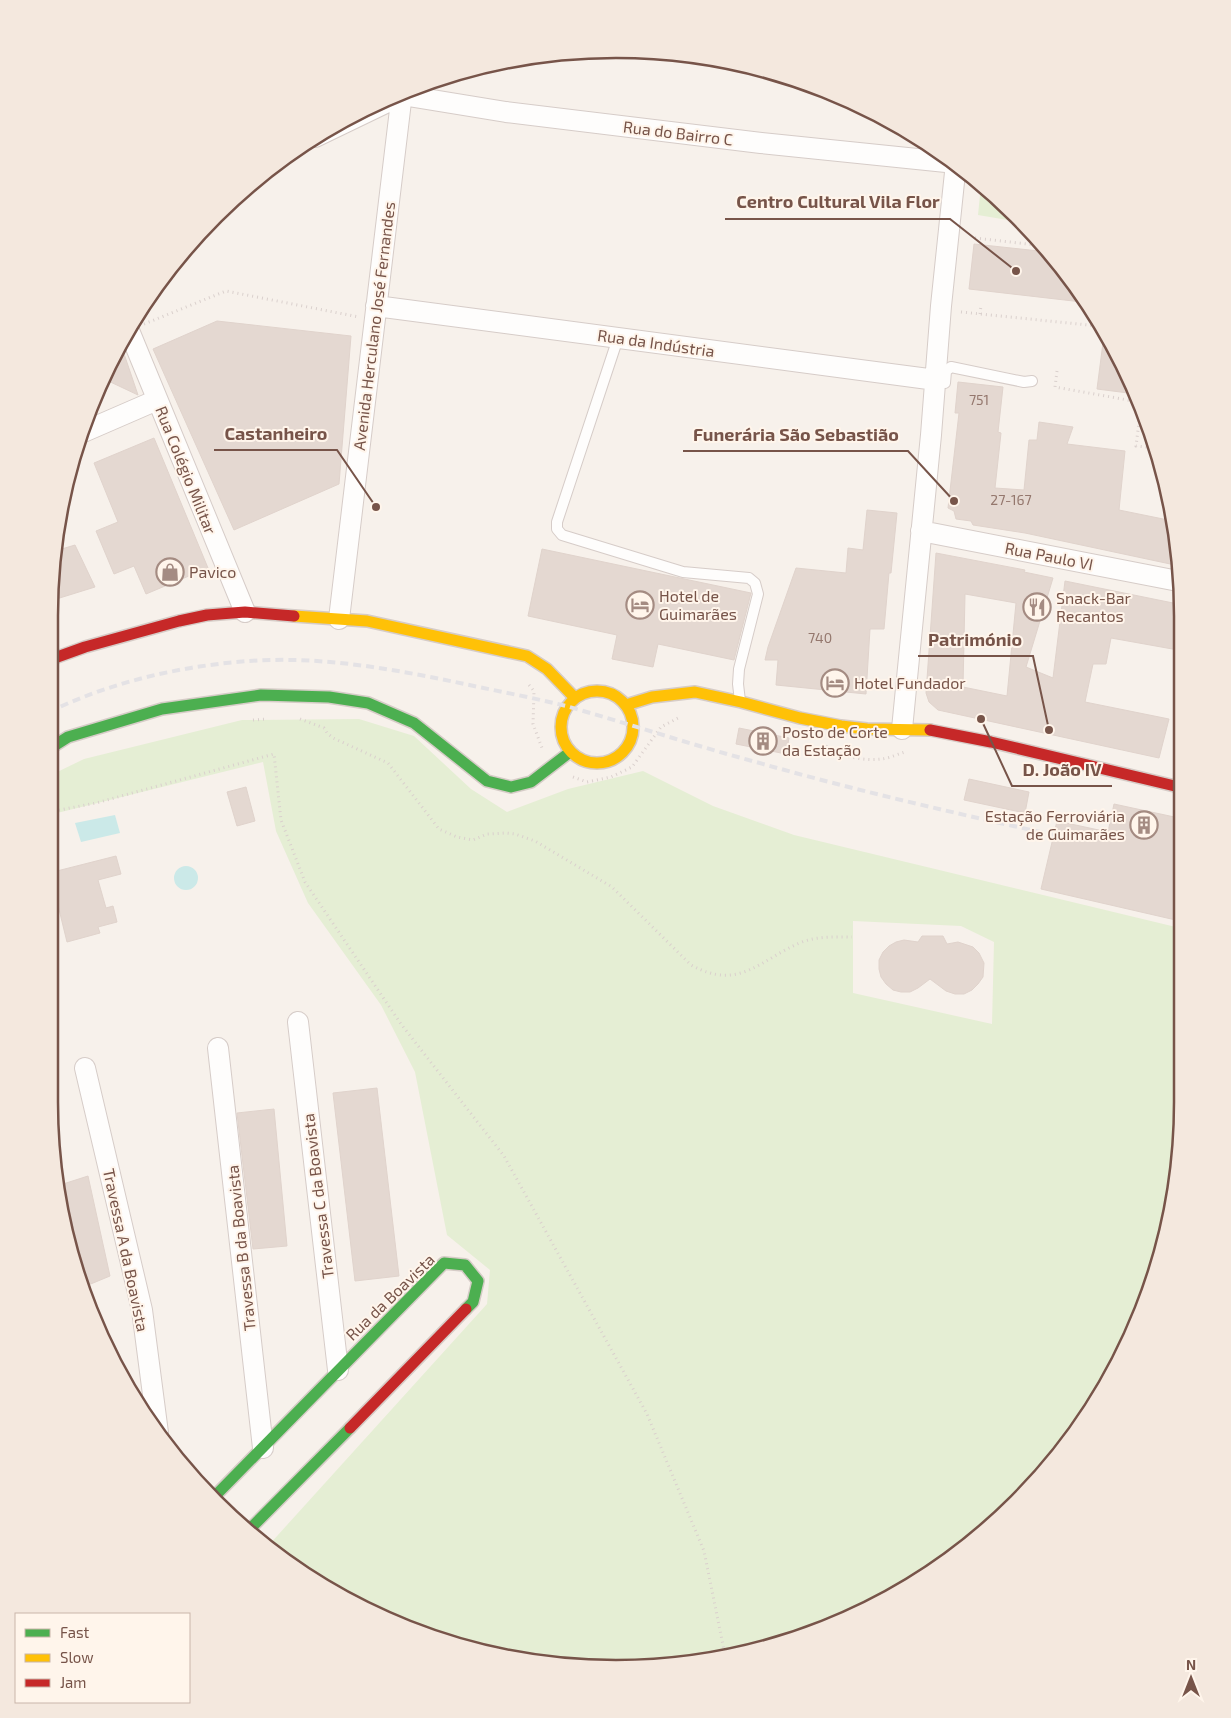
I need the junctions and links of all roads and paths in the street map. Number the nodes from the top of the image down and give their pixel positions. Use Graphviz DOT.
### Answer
graph roads {
  1 [pos="413,96"];
  2 [pos="401,100"];
  3 [pos="939,161"];
  4 [pos="955,173"];
  5 [pos="975,238"];
  6 [pos="1032,244"];
  7 [pos="981,305"];
  8 [pos="961,312"];
  9 [pos="375,313"];
  10 [pos="980,315"];
  11 [pos="1092,325"];
  12 [pos="139,326"];
  13 [pos="131,338"];
  14 [pos="618,338"];
  15 [pos="938,357"];
  16 [pos="1057,371"];
  17 [pos="936,380"];
  18 [pos="157,400"];
  19 [pos="1130,400"];
  20 [pos="1139,423"];
  21 [pos="89,430"];
  22 [pos="1147,447"];
  23 [pos="925,532"];
  24 [pos="1172,580"];
  25 [pos="245,612"];
  26 [pos="338,619"];
  27 [pos="58,657"];
  28 [pos="575,698"];
  29 [pos="741,702"];
  30 [pos="626,705"];
  31 [pos="296,717"];
  32 [pos="274,718"];
  33 [pos="246,721"];
  34 [pos="902,729"];
  35 [pos="58,743"];
  36 [pos="570,752"];
  37 [pos="1174,786"];
  38 [pos="58,810"];
  39 [pos="852,937"];
  40 [pos="298,1022"];
  41 [pos="218,1048"];
  42 [pos="85,1068"];
  43 [pos="338,1370"];
  44 [pos="156,1419"];
  45 [pos="263,1448"];
  46 [pos="218,1493"];
  47 [pos="253,1526"];
  48 [pos="724,1650"];
  1 -- 3 [label="street, Rua do Bairro C"];
  2 -- 9 [label="street, Avenida Herculano José Fernandes"];
  4 -- 15 [label="street"];
  5 -- 6 [label="path"];
  7 -- 10 [label="path"];
  8 -- 10 [label="path"];
  9 -- 12 [label="path"];
  9 -- 14 [label="street, Rua da Indústria"];
  9 -- 26 [label="street, Avenida Herculano José Fernandes"];
  10 -- 11 [label="path"];
  13 -- 18 [label="street, Rua Colégio Militar"];
  14 -- 17 [label="street, Rua da Indústria"];
  14 -- 29 [label="lane"];
  15 -- 17 [label="street"];
  15 -- 23 [label="lane"];
  16 -- 19 [label="path"];
  17 -- 23 [label="street"];
  18 -- 21 [label="street"];
  18 -- 25 [label="street, Rua Colégio Militar"];
  20 -- 22 [label="path"];
  23 -- 24 [label="street, Rua Paulo VI"];
  23 -- 34 [label="street"];
  25 -- 26 [label="street"];
  25 -- 27 [label="street"];
  26 -- 28 [label="street"];
  28 -- 30 [label="street"];
  28 -- 36 [label="street"];
  29 -- 30 [label="street"];
  29 -- 34 [label="street"];
  30 -- 36 [label="street"];
  31 -- 39 [label="path"];
  32 -- 33 [label="path"];
  34 -- 37 [label="street"];
  35 -- 36 [label="street"];
  38 -- 48 [label="path"];
  40 -- 43 [label="street, Travessa C da Boavista"];
  41 -- 45 [label="street, Travessa B da Boavista"];
  42 -- 44 [label="street, Travessa A da Boavista"];
  43 -- 45 [label="street, Rua da Boavista"];
  43 -- 47 [label="street, Rua da Boavista"];
  45 -- 46 [label="street, Rua da Boavista"];
}
